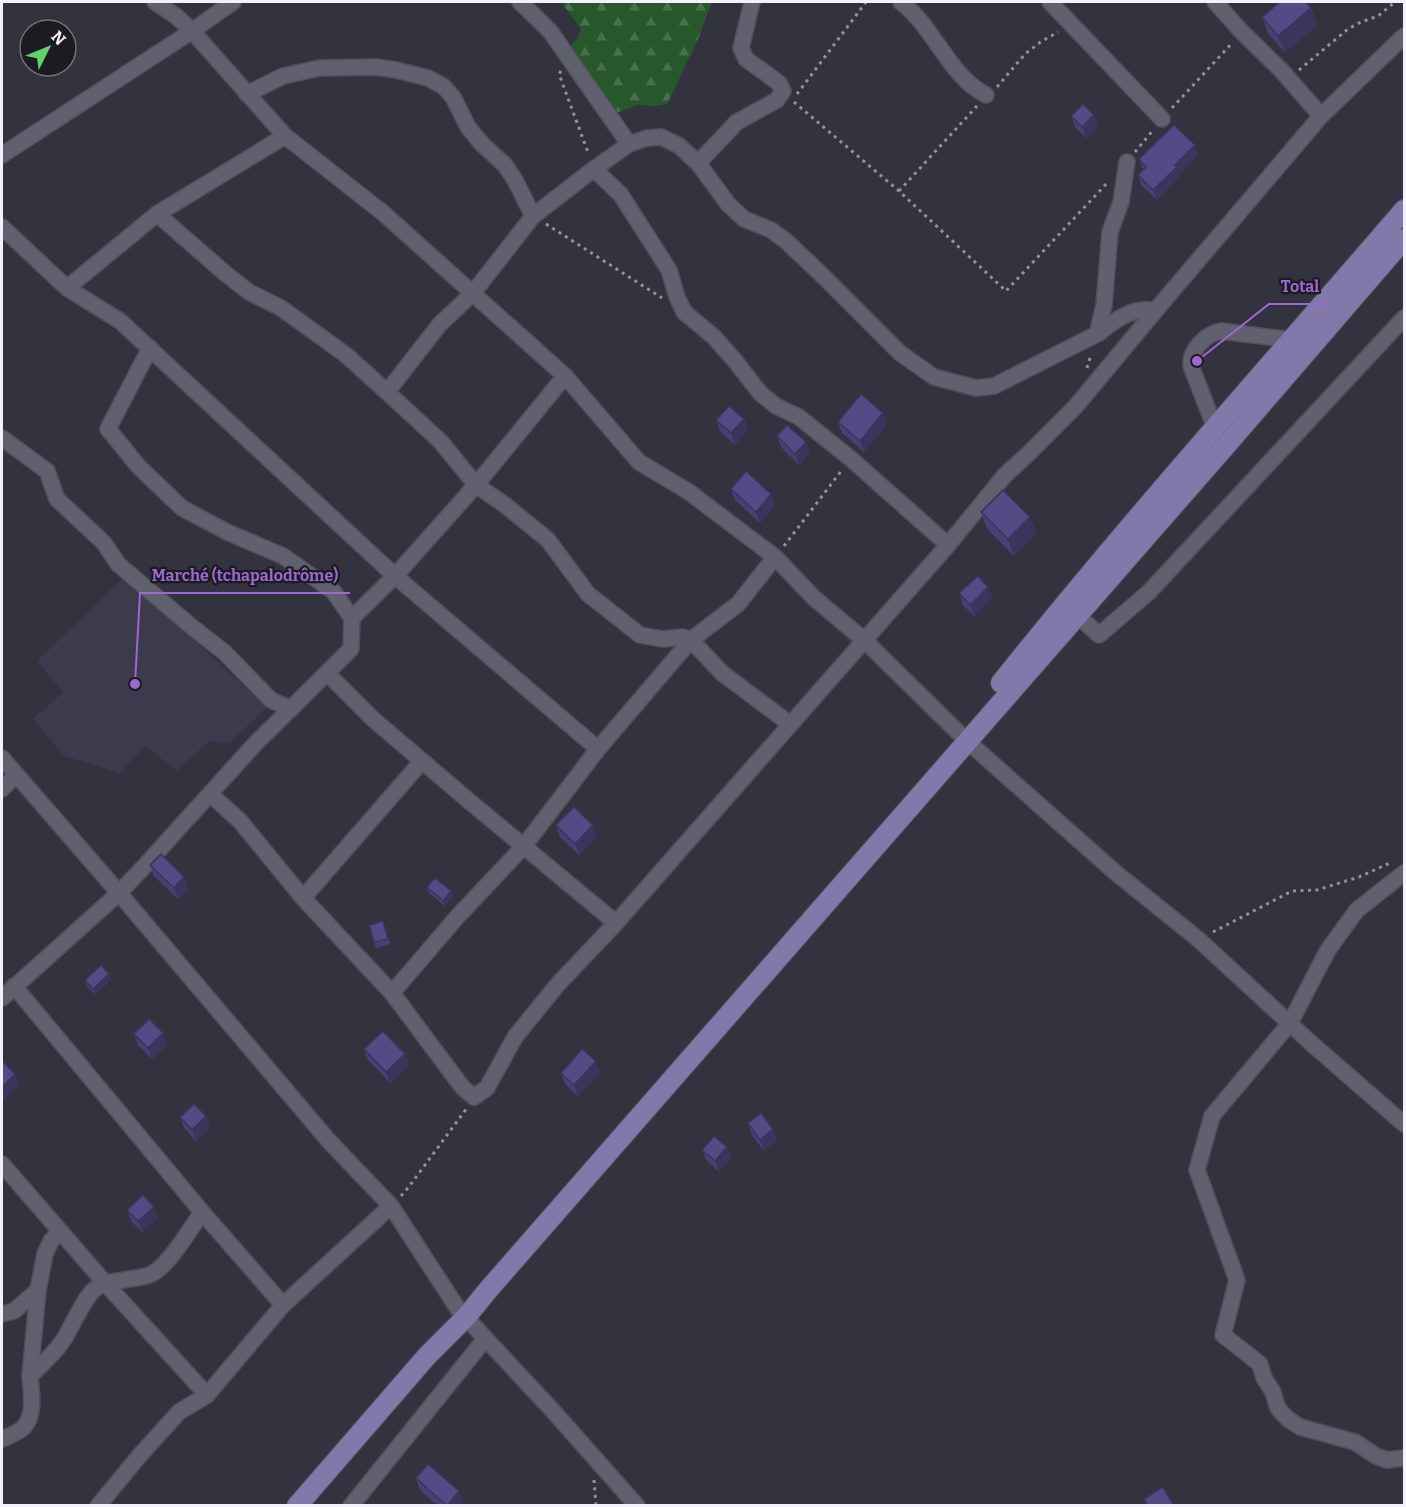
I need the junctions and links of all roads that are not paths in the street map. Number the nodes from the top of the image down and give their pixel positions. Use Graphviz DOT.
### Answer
graph roads {
  1 [pos="155,2"];
  2 [pos="233,2"];
  3 [pos="520,2"];
  4 [pos="752,2"];
  5 [pos="901,2"];
  6 [pos="1050,2"];
  7 [pos="1215,2"];
  8 [pos="192,31"];
  9 [pos="1404,36"];
  10 [pos="247,94"];
  11 [pos="986,95"];
  12 [pos="1321,116"];
  13 [pos="1162,119"];
  14 [pos="285,136"];
  15 [pos="629,144"];
  16 [pos="2,155"];
  17 [pos="1127,162"];
  18 [pos="698,163"];
  19 [pos="594,169"];
  20 [pos="1404,210"];
  21 [pos="157,214"];
  22 [pos="533,216"];
  23 [pos="2,227"];
  24 [pos="1404,239"];
  25 [pos="68,288"];
  26 [pos="472,293"];
  27 [pos="1155,311"];
  28 [pos="1404,318"];
  29 [pos="1099,333"];
  30 [pos="1292,340"];
  31 [pos="150,348"];
  32 [pos="565,376"];
  33 [pos="387,392"];
  34 [pos="1215,428"];
  35 [pos="2,438"];
  36 [pos="476,485"];
  37 [pos="948,545"];
  38 [pos="775,557"];
  39 [pos="395,576"];
  40 [pos="1077,615"];
  41 [pos="352,618"];
  42 [pos="691,640"];
  43 [pos="864,640"];
  44 [pos="327,673"];
  45 [pos="291,709"];
  46 [pos="790,724"];
  47 [pos="963,737"];
  48 [pos="598,749"];
  49 [pos="2,758"];
  50 [pos="422,761"];
  51 [pos="16,775"];
  52 [pos="2,789"];
  53 [pos="210,794"];
  54 [pos="524,846"];
  55 [pos="1404,873"];
  56 [pos="119,893"];
  57 [pos="303,898"];
  58 [pos="616,923"];
  59 [pos="6,992"];
  60 [pos="392,993"];
  61 [pos="1290,1023"];
  62 [pos="1404,1124"];
  63 [pos="2,1164"];
  64 [pos="391,1206"];
  65 [pos="202,1212"];
  66 [pos="60,1231"];
  67 [pos="106,1284"];
  68 [pos="38,1290"];
  69 [pos="283,1305"];
  70 [pos="462,1313"];
  71 [pos="2,1314"];
  72 [pos="485,1339"];
  73 [pos="30,1376"];
  74 [pos="207,1395"];
  75 [pos="2,1439"];
  76 [pos="1404,1458"];
  77 [pos="98,1506"];
  78 [pos="297,1506"];
  79 [pos="351,1506"];
  80 [pos="637,1506"];
  1 -- 8 [label="street"];
  2 -- 8 [label="street"];
  3 -- 15 [label="street"];
  4 -- 18 [label="street"];
  5 -- 11 [label="street"];
  6 -- 13 [label="street"];
  7 -- 12 [label="street"];
  8 -- 10 [label="street"];
  8 -- 16 [label="street"];
  9 -- 12 [label="street"];
  10 -- 14 [label="street"];
  10 -- 22 [label="street"];
  12 -- 27 [label="street"];
  14 -- 21 [label="street"];
  14 -- 26 [label="street"];
  15 -- 18 [label="street"];
  15 -- 19 [label="street"];
  17 -- 29 [label="street"];
  18 -- 29 [label="street"];
  19 -- 22 [label="street"];
  19 -- 37 [label="street"];
  20 -- 30 [label="main road"];
  21 -- 25 [label="street"];
  21 -- 33 [label="street"];
  22 -- 26 [label="street"];
  23 -- 25 [label="street"];
  24 -- 40 [label="main road"];
  25 -- 31 [label="street"];
  26 -- 32 [label="street"];
  26 -- 33 [label="street"];
  27 -- 29 [label="street"];
  27 -- 37 [label="street"];
  28 -- 40 [label="street"];
  30 -- 34 [label="main road"];
  30 -- 34 [label="street"];
  31 -- 39 [label="street"];
  31 -- 41 [label="street"];
  32 -- 36 [label="street"];
  32 -- 38 [label="street"];
  33 -- 36 [label="street"];
  34 -- 47 [label="main road"];
  35 -- 45 [label="street"];
  36 -- 39 [label="street"];
  36 -- 42 [label="street"];
  37 -- 43 [label="street"];
  38 -- 42 [label="street"];
  38 -- 43 [label="street"];
  39 -- 41 [label="street"];
  39 -- 48 [label="street"];
  40 -- 47 [label="main road"];
  41 -- 44 [label="street"];
  42 -- 46 [label="street"];
  42 -- 48 [label="street"];
  43 -- 46 [label="street"];
  43 -- 47 [label="street"];
  44 -- 45 [label="street"];
  44 -- 50 [label="street"];
  45 -- 53 [label="street"];
  46 -- 58 [label="street"];
  47 -- 61 [label="street"];
  47 -- 70 [label="main road"];
  48 -- 54 [label="street"];
  49 -- 51 [label="street"];
  50 -- 54 [label="street"];
  50 -- 57 [label="street"];
  51 -- 52 [label="street"];
  51 -- 56 [label="street"];
  53 -- 56 [label="street"];
  53 -- 57 [label="street"];
  54 -- 58 [label="street"];
  54 -- 60 [label="street"];
  55 -- 61 [label="street"];
  56 -- 59 [label="street"];
  56 -- 64 [label="street"];
  57 -- 60 [label="street"];
  58 -- 60 [label="street"];
  59 -- 65 [label="street"];
  61 -- 62 [label="street"];
  61 -- 76 [label="street"];
  63 -- 66 [label="street"];
  64 -- 69 [label="street"];
  64 -- 70 [label="street"];
  65 -- 67 [label="street"];
  65 -- 69 [label="street"];
  66 -- 67 [label="street"];
  66 -- 68 [label="street"];
  67 -- 73 [label="street"];
  67 -- 74 [label="street"];
  68 -- 71 [label="street"];
  68 -- 73 [label="street"];
  69 -- 74 [label="street"];
  70 -- 72 [label="street"];
  70 -- 78 [label="main road"];
  72 -- 79 [label="street"];
  72 -- 80 [label="street"];
  73 -- 75 [label="street"];
  74 -- 77 [label="street"];
}
